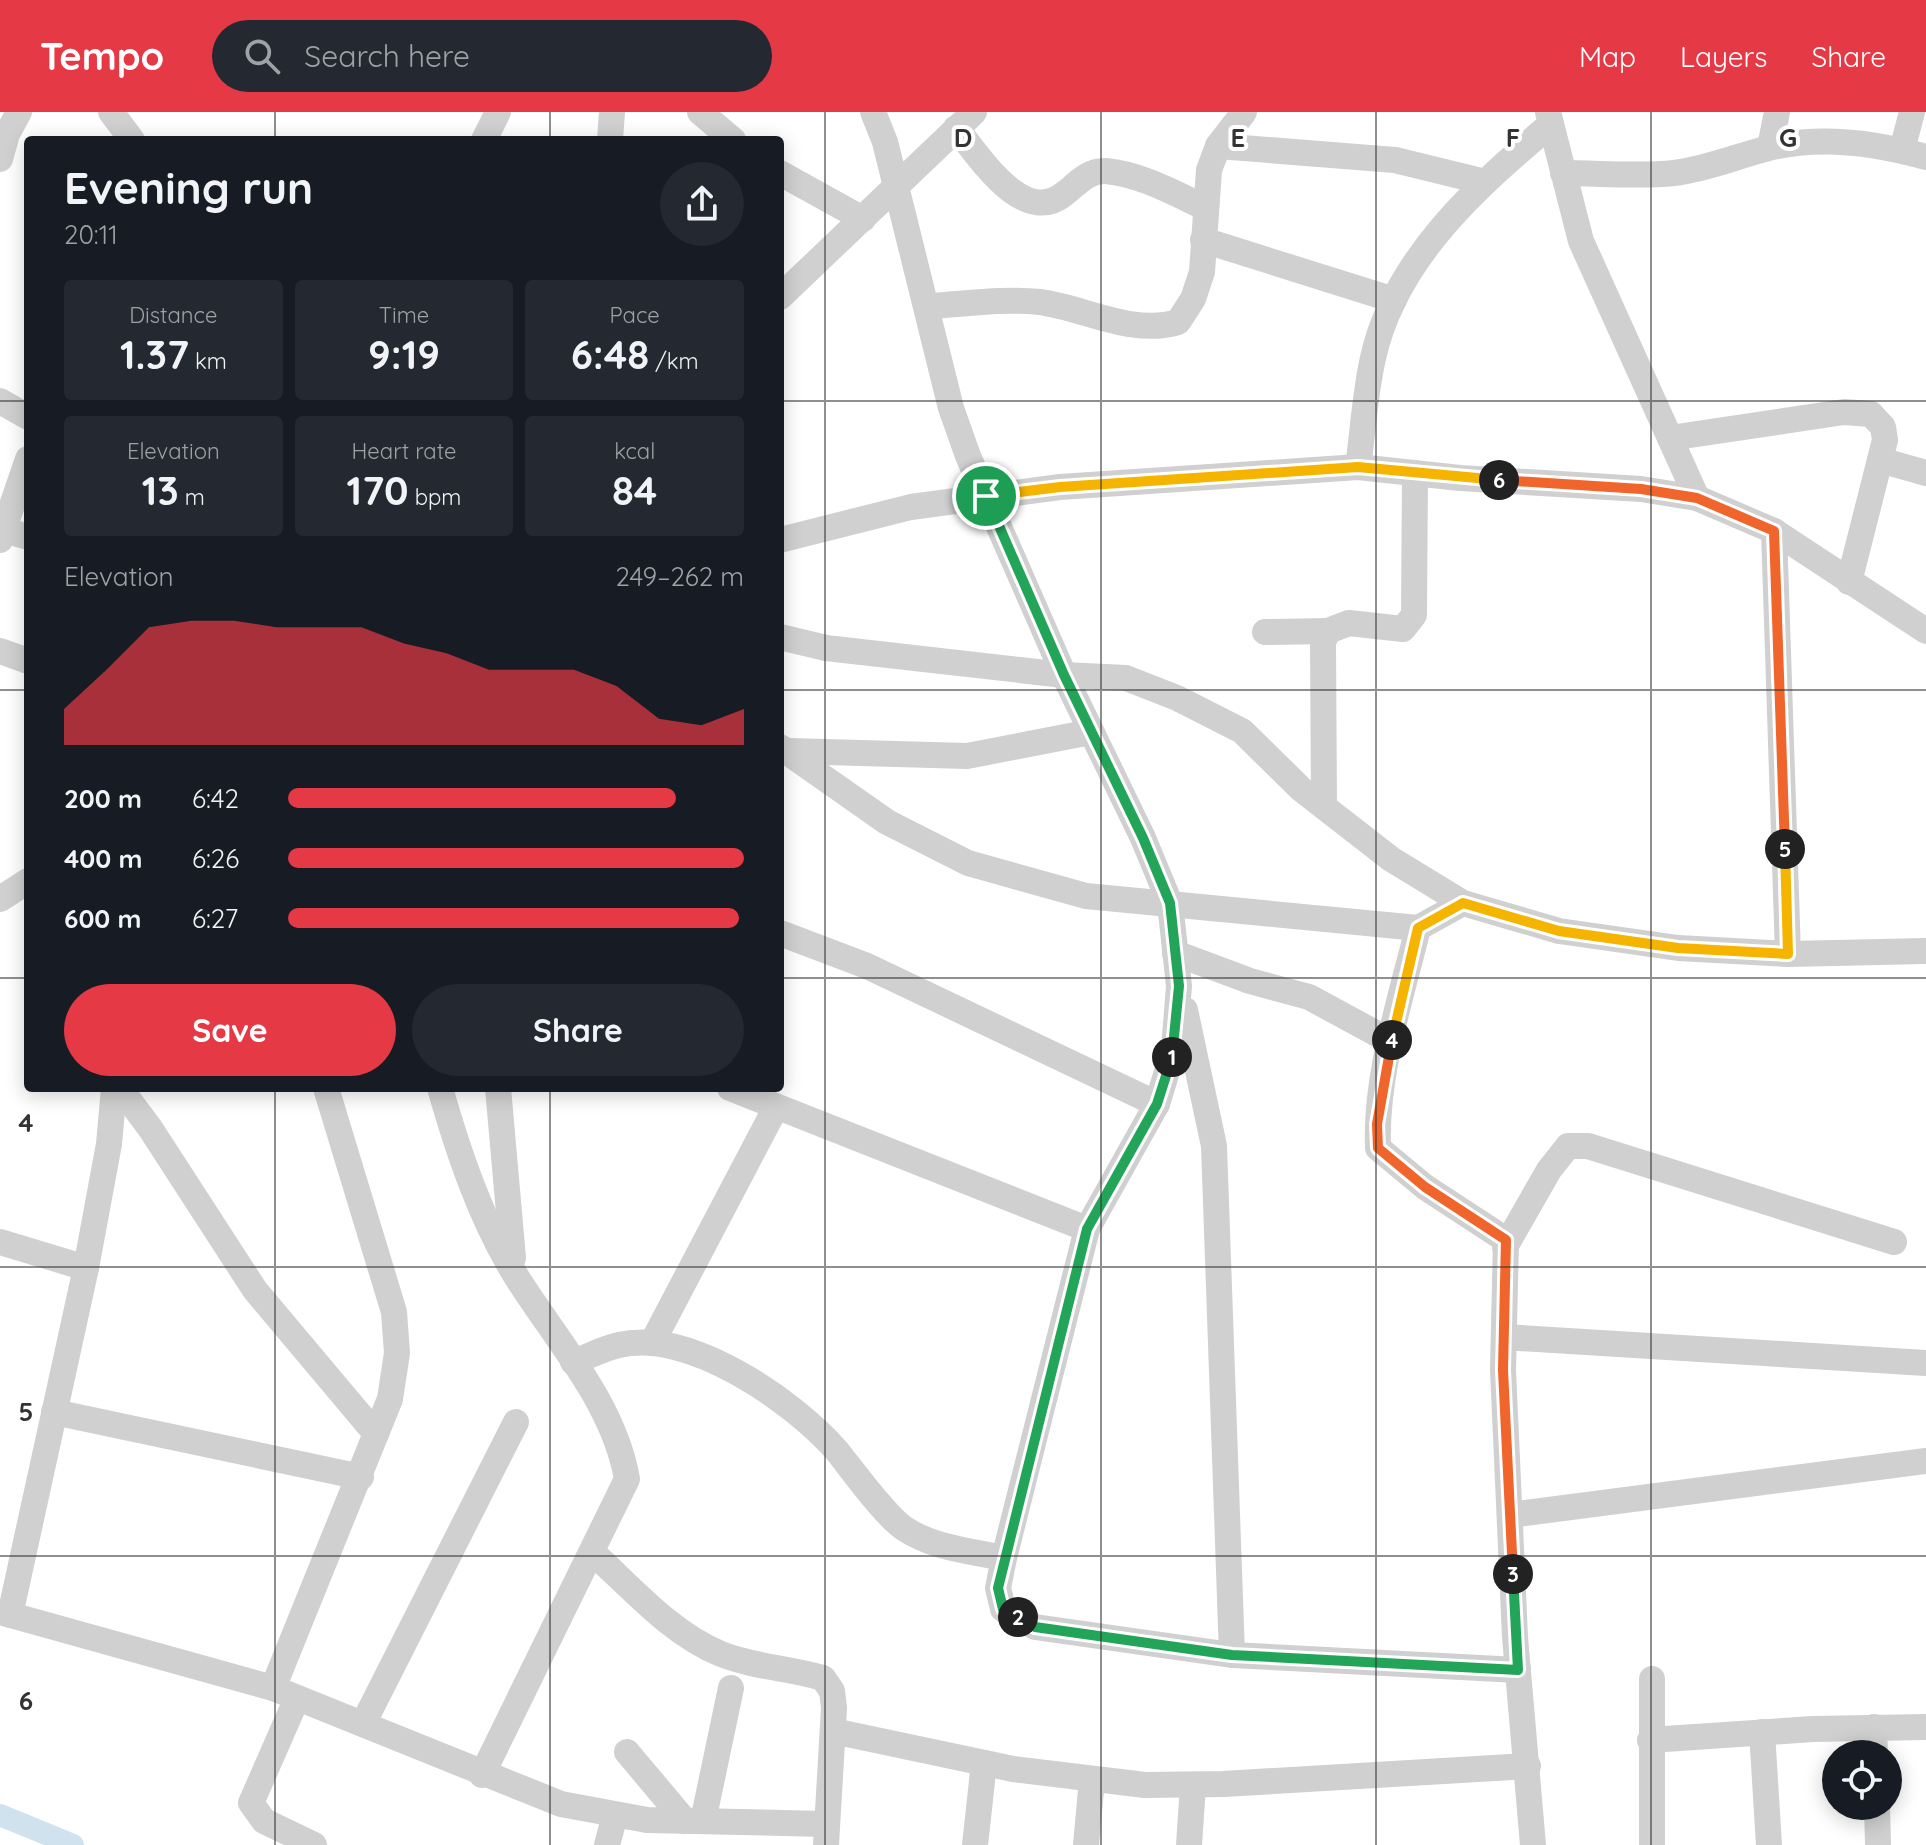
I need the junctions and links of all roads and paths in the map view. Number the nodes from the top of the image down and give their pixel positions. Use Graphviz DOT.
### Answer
graph roads {
  1 [pos="19,112"];
  2 [pos="111,112"];
  3 [pos="498,112"];
  4 [pos="612,112"];
  5 [pos="700,112"];
  6 [pos="873,112"];
  7 [pos="1244,112"];
  8 [pos="1777,112"];
  9 [pos="1912,112"];
  10 [pos="1550,118"];
  11 [pos="965,120"];
  12 [pos="129,136"];
  13 [pos="486,136"];
  14 [pos="610,136"];
  15 [pos="728,136"];
  16 [pos="1218,146"];
  17 [pos="1770,147"];
  18 [pos="1914,154"];
  19 [pos="0,159"];
  20 [pos="1563,173"];
  21 [pos="784,175"];
  22 [pos="1485,182"];
  23 [pos="896,188"];
  24 [pos="1204,207"];
  25 [pos="863,219"];
  26 [pos="1203,240"];
  27 [pos="784,293"];
  28 [pos="1394,300"];
  29 [pos="929,306"];
  30 [pos="0,401"];
  31 [pos="24,415"];
  32 [pos="1670,438"];
  33 [pos="1880,460"];
  34 [pos="1358,467"];
  35 [pos="1415,473"];
  36 [pos="1926,473"];
  37 [pos="24,477"];
  38 [pos="986,496"];
  39 [pos="1697,498"];
  40 [pos="1774,531"];
  41 [pos="11,536"];
  42 [pos="784,539"];
  43 [pos="1849,582"];
  44 [pos="1328,631"];
  45 [pos="1926,631"];
  46 [pos="1265,632"];
  47 [pos="784,638"];
  48 [pos="0,651"];
  49 [pos="24,660"];
  50 [pos="1064,675"];
  51 [pos="1091,732"];
  52 [pos="785,749"];
  53 [pos="1324,806"];
  54 [pos="24,884"];
  55 [pos="0,899"];
  56 [pos="1170,903"];
  57 [pos="1463,903"];
  58 [pos="1418,928"];
  59 [pos="784,935"];
  60 [pos="1926,951"];
  61 [pos="1175,953"];
  62 [pos="1788,954"];
  63 [pos="1179,986"];
  64 [pos="1392,1042"];
  65 [pos="114,1092"];
  66 [pos="123,1092"];
  67 [pos="327,1092"];
  68 [pos="441,1092"];
  69 [pos="498,1092"];
  70 [pos="740,1092"];
  71 [pos="1157,1104"];
  72 [pos="776,1107"];
  73 [pos="1087,1229"];
  74 [pos="0,1242"];
  75 [pos="1894,1242"];
  76 [pos="1505,1247"];
  77 [pos="86,1268"];
  78 [pos="515,1274"];
  79 [pos="1504,1337"];
  80 [pos="652,1343"];
  81 [pos="573,1362"];
  82 [pos="1926,1363"];
  83 [pos="54,1412"];
  84 [pos="516,1422"];
  85 [pos="376,1434"];
  86 [pos="1926,1461"];
  87 [pos="361,1477"];
  88 [pos="1510,1515"];
  89 [pos="592,1552"];
  90 [pos="1004,1558"];
  91 [pos="5,1614"];
  92 [pos="1232,1655"];
  93 [pos="1518,1670"];
  94 [pos="1652,1679"];
  95 [pos="731,1688"];
  96 [pos="285,1693"];
  97 [pos="363,1724"];
  98 [pos="1874,1727"];
  99 [pos="1926,1727"];
  100 [pos="833,1731"];
  101 [pos="1762,1732"];
  102 [pos="1650,1740"];
  103 [pos="1874,1740"];
  104 [pos="627,1752"];
  105 [pos="984,1763"];
  106 [pos="1528,1766"];
  107 [pos="482,1775"];
  108 [pos="1092,1779"];
  109 [pos="1193,1785"];
  110 [pos="615,1815"];
  111 [pos="1877,1820"];
  112 [pos="694,1821"];
  113 [pos="826,1834"];
  114 [pos="314,1845"];
  115 [pos="607,1845"];
  116 [pos="975,1845"];
  117 [pos="1086,1845"];
  118 [pos="1189,1845"];
  119 [pos="1533,1845"];
  120 [pos="1652,1845"];
  121 [pos="1769,1845"];
  122 [pos="1878,1845"];
  1 -- 19 [label="street"];
  2 -- 12 [label="street"];
  3 -- 13 [label="street"];
  4 -- 14 [label="street"];
  5 -- 15 [label="street"];
  6 -- 23 [label="street"];
  7 -- 16 [label="street"];
  8 -- 17 [label="street"];
  9 -- 18 [label="street"];
  10 -- 20 [label="street"];
  10 -- 22 [label="street"];
  11 -- 23 [label="street"];
  11 -- 24 [label="street"];
  16 -- 22 [label="street"];
  16 -- 24 [label="street"];
  17 -- 18 [label="street"];
  17 -- 20 [label="street"];
  20 -- 32 [label="street"];
  21 -- 25 [label="street"];
  22 -- 28 [label="street"];
  23 -- 25 [label="street"];
  23 -- 29 [label="street"];
  24 -- 26 [label="street"];
  25 -- 27 [label="street"];
  26 -- 28 [label="street"];
  26 -- 29 [label="street"];
  28 -- 34 [label="street"];
  29 -- 38 [label="street"];
  30 -- 31 [label="street"];
  32 -- 33 [label="street"];
  32 -- 39 [label="street"];
  33 -- 36 [label="street"];
  33 -- 43 [label="street"];
  34 -- 35 [label="street"];
  34 -- 38 [label="street"];
  35 -- 39 [label="street"];
  35 -- 44 [label="street"];
  37 -- 41 [label="street"];
  38 -- 42 [label="street"];
  38 -- 50 [label="street"];
  39 -- 40 [label="street"];
  40 -- 43 [label="street"];
  40 -- 62 [label="street"];
  43 -- 45 [label="street"];
  44 -- 46 [label="street"];
  44 -- 53 [label="street"];
  47 -- 50 [label="street"];
  48 -- 49 [label="street"];
  50 -- 51 [label="street"];
  50 -- 53 [label="street"];
  51 -- 52 [label="street"];
  51 -- 56 [label="street"];
  52 -- 56 [label="street"];
  53 -- 57 [label="street"];
  54 -- 55 [label="street"];
  56 -- 58 [label="street"];
  56 -- 61 [label="street"];
  57 -- 58 [label="street"];
  57 -- 62 [label="street"];
  58 -- 64 [label="street"];
  59 -- 71 [label="street"];
  60 -- 62 [label="street"];
  61 -- 63 [label="street"];
  61 -- 64 [label="street"];
  63 -- 71 [label="street"];
  63 -- 92 [label="street"];
  64 -- 76 [label="street"];
  65 -- 77 [label="street"];
  66 -- 85 [label="street"];
  67 -- 85 [label="street"];
  68 -- 78 [label="street"];
  69 -- 78 [label="street"];
  70 -- 72 [label="street"];
  71 -- 73 [label="street"];
  72 -- 73 [label="street"];
  72 -- 80 [label="street"];
  73 -- 90 [label="street"];
  74 -- 77 [label="street"];
  75 -- 76 [label="street"];
  76 -- 79 [label="street"];
  77 -- 83 [label="street"];
  78 -- 81 [label="street"];
  79 -- 82 [label="street"];
  79 -- 88 [label="street"];
  80 -- 81 [label="street"];
  80 -- 90 [label="street"];
  81 -- 89 [label="street"];
  83 -- 87 [label="street"];
  83 -- 91 [label="street"];
  84 -- 97 [label="street"];
  85 -- 87 [label="street"];
  86 -- 88 [label="street"];
  87 -- 96 [label="street"];
  88 -- 93 [label="street"];
  89 -- 100 [label="street"];
  89 -- 107 [label="street"];
  90 -- 92 [label="street"];
  91 -- 96 [label="street"];
  92 -- 93 [label="street"];
  93 -- 106 [label="street"];
  94 -- 102 [label="street"];
  95 -- 112 [label="street"];
  96 -- 97 [label="street"];
  96 -- 114 [label="street"];
  97 -- 107 [label="street"];
  98 -- 99 [label="street"];
  98 -- 101 [label="street"];
  98 -- 103 [label="street"];
  100 -- 105 [label="street"];
  100 -- 113 [label="street"];
  101 -- 102 [label="street"];
  101 -- 121 [label="street"];
  102 -- 120 [label="street"];
  104 -- 112 [label="street"];
  105 -- 108 [label="street"];
  105 -- 116 [label="street"];
  106 -- 109 [label="street"];
  106 -- 119 [label="street"];
  107 -- 110 [label="street"];
  108 -- 109 [label="street"];
  108 -- 117 [label="street"];
  109 -- 118 [label="street"];
  110 -- 112 [label="street"];
  110 -- 115 [label="street"];
  111 -- 122 [label="street"];
  112 -- 113 [label="street"];
}
